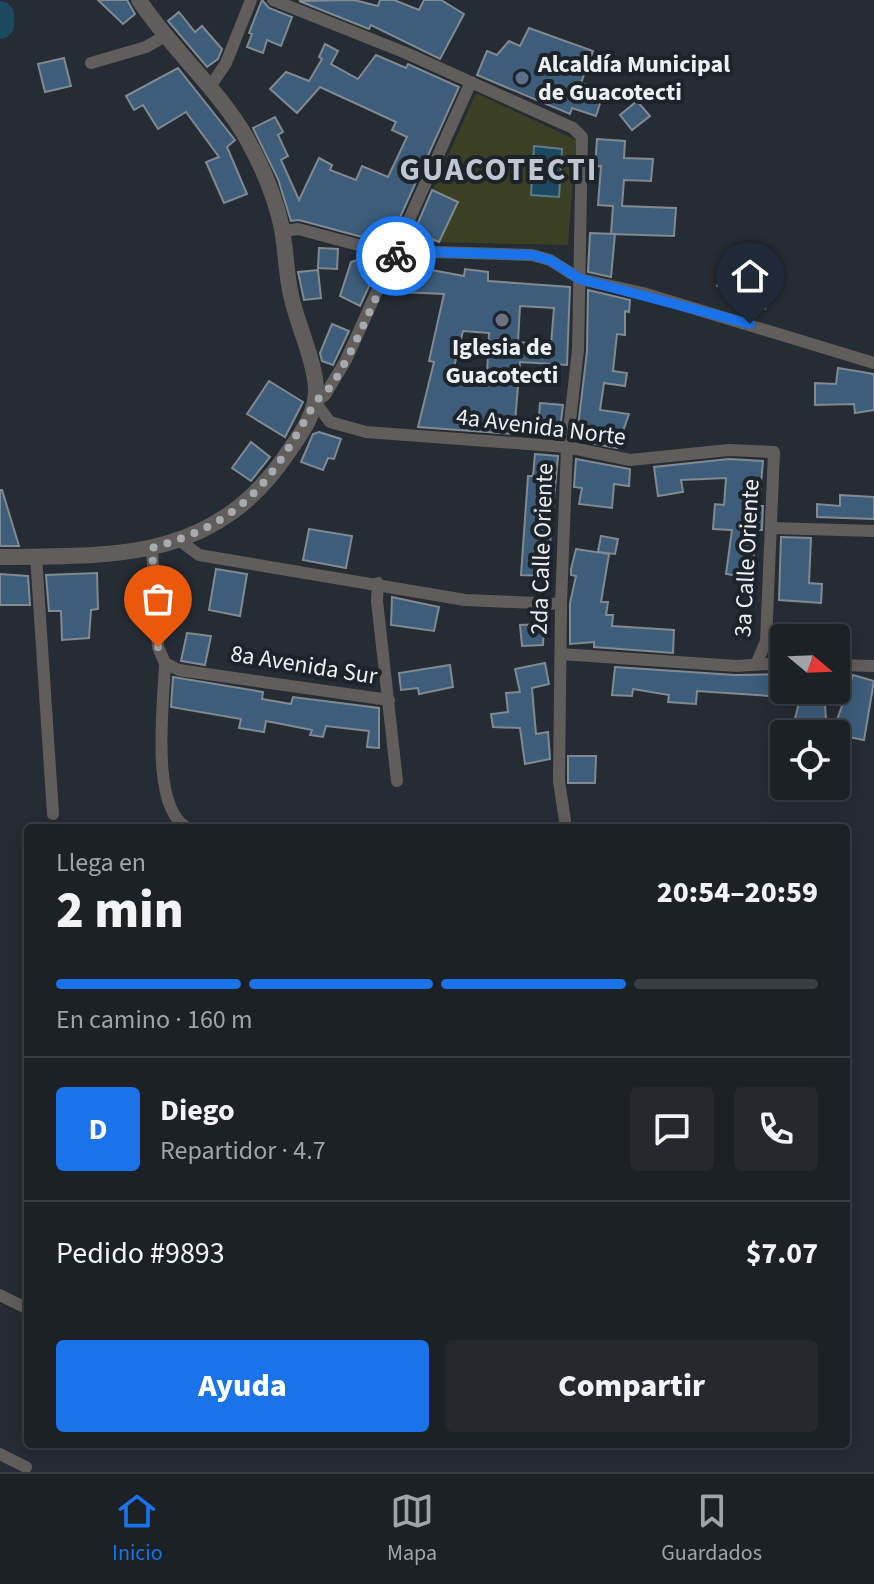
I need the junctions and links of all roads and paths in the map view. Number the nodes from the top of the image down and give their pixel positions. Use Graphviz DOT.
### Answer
graph roads {
  1 [pos="139,0"];
  2 [pos="251,0"];
  3 [pos="273,0"];
  4 [pos="165,36"];
  5 [pos="91,63"];
  6 [pos="471,82"];
  7 [pos="210,87"];
  8 [pos="283,231"];
  9 [pos="396,255"];
  10 [pos="580,279"];
  11 [pos="874,363"];
  12 [pos="315,402"];
  13 [pos="567,447"];
  14 [pos="774,452"];
  15 [pos="773,528"];
  16 [pos="874,531"];
  17 [pos="179,540"];
  18 [pos="152,548"];
  19 [pos="36,556"];
  20 [pos="0,557"];
  21 [pos="378,583"];
  22 [pos="561,604"];
  23 [pos="561,654"];
  24 [pos="757,662"];
  25 [pos="770,662"];
  26 [pos="165,663"];
  27 [pos="850,665"];
  28 [pos="874,666"];
  29 [pos="389,700"];
  30 [pos="397,781"];
  31 [pos="53,814"];
  32 [pos="565,821"];
  33 [pos="185,824"];
  34 [pos="0,1295"];
  35 [pos="24,1307"];
  36 [pos="0,1454"];
  37 [pos="26,1467"];
  1 -- 4 [label="street"];
  2 -- 7 [label="street"];
  3 -- 6 [label="street"];
  4 -- 5 [label="street"];
  4 -- 7 [label="street"];
  6 -- 9 [label="street"];
  6 -- 10 [label="street, 2da Calle Oriente"];
  7 -- 8 [label="street"];
  8 -- 9 [label="street"];
  8 -- 12 [label="street"];
  9 -- 10 [label="street"];
  9 -- 12 [label="street"];
  10 -- 11 [label="street"];
  10 -- 13 [label="street, 2da Calle Oriente"];
  12 -- 13 [label="street, 4a Avenida Norte"];
  12 -- 17 [label="street"];
  13 -- 14 [label="street, 4a Avenida Norte"];
  13 -- 22 [label="street, 2da Calle Oriente"];
  14 -- 15 [label="street, 3a Calle Oriente"];
  15 -- 16 [label="street"];
  15 -- 24 [label="street, 3a Calle Oriente"];
  17 -- 18 [label="street"];
  17 -- 21 [label="street"];
  18 -- 19 [label="street"];
  18 -- 26 [label="street"];
  19 -- 20 [label="street"];
  19 -- 31 [label="street"];
  21 -- 22 [label="street"];
  21 -- 29 [label="street"];
  22 -- 23 [label="street, 2da Calle Oriente"];
  23 -- 24 [label="street"];
  23 -- 32 [label="street, 2da Calle Oriente"];
  24 -- 25 [label="street"];
  26 -- 29 [label="street, 8a Avenida Sur"];
  26 -- 33 [label="street"];
  27 -- 28 [label="street"];
  29 -- 30 [label="street"];
  34 -- 35 [label="street"];
  36 -- 37 [label="street"];
}
